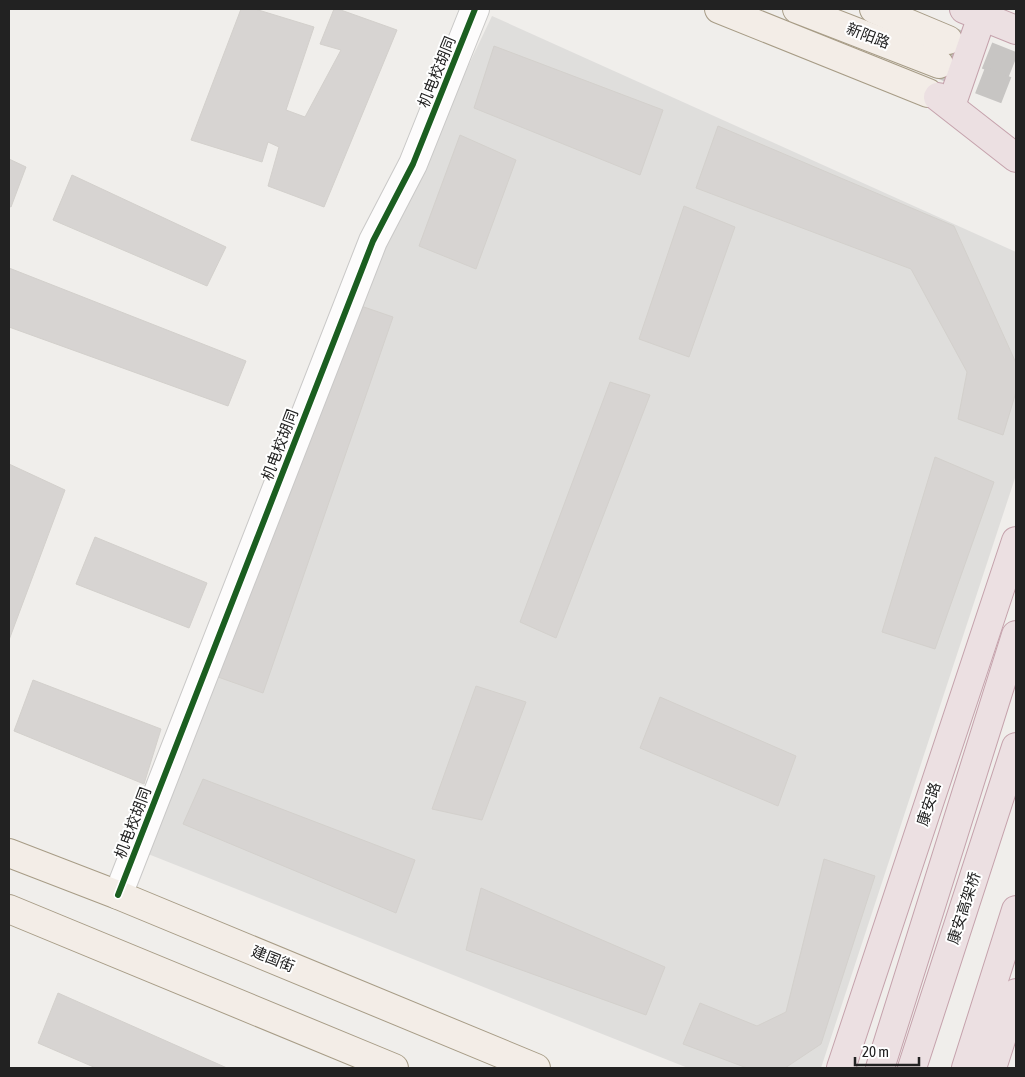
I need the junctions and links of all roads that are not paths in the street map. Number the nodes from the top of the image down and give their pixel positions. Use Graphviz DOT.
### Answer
graph roads {
  1 [pos="476,9"];
  2 [pos="719,9"];
  3 [pos="797,9"];
  4 [pos="874,9"];
  5 [pos="973,12"];
  6 [pos="1016,30"];
  7 [pos="939,98"];
  8 [pos="1016,133"];
  9 [pos="1016,158"];
  10 [pos="1016,540"];
  11 [pos="1016,635"];
  12 [pos="1016,747"];
  13 [pos="9,853"];
  14 [pos="118,896"];
  15 [pos="9,909"];
  16 [pos="1016,910"];
  17 [pos="1016,993"];
  18 [pos="394,1068"];
  19 [pos="536,1068"];
  20 [pos="842,1068"];
  21 [pos="880,1068"];
  22 [pos="912,1068"];
  23 [pos="966,1068"];
  24 [pos="992,1068"];
  1 -- 14 [label="street, 机电校胡同"];
  2 -- 7 [label="main road"];
  3 -- 4 [label="main road, 新阳路"];
  5 -- 6 [label="highway"];
  5 -- 7 [label="highway"];
  7 -- 8 [label="highway"];
  7 -- 9 [label="highway"];
  10 -- 20 [label="highway, 康安路"];
  11 -- 21 [label="highway"];
  12 -- 22 [label="highway, 康安高架桥"];
  13 -- 14 [label="main road, 建国街"];
  14 -- 19 [label="main road, 建国街"];
  15 -- 18 [label="main road"];
  16 -- 23 [label="highway"];
  17 -- 24 [label="highway"];
}
